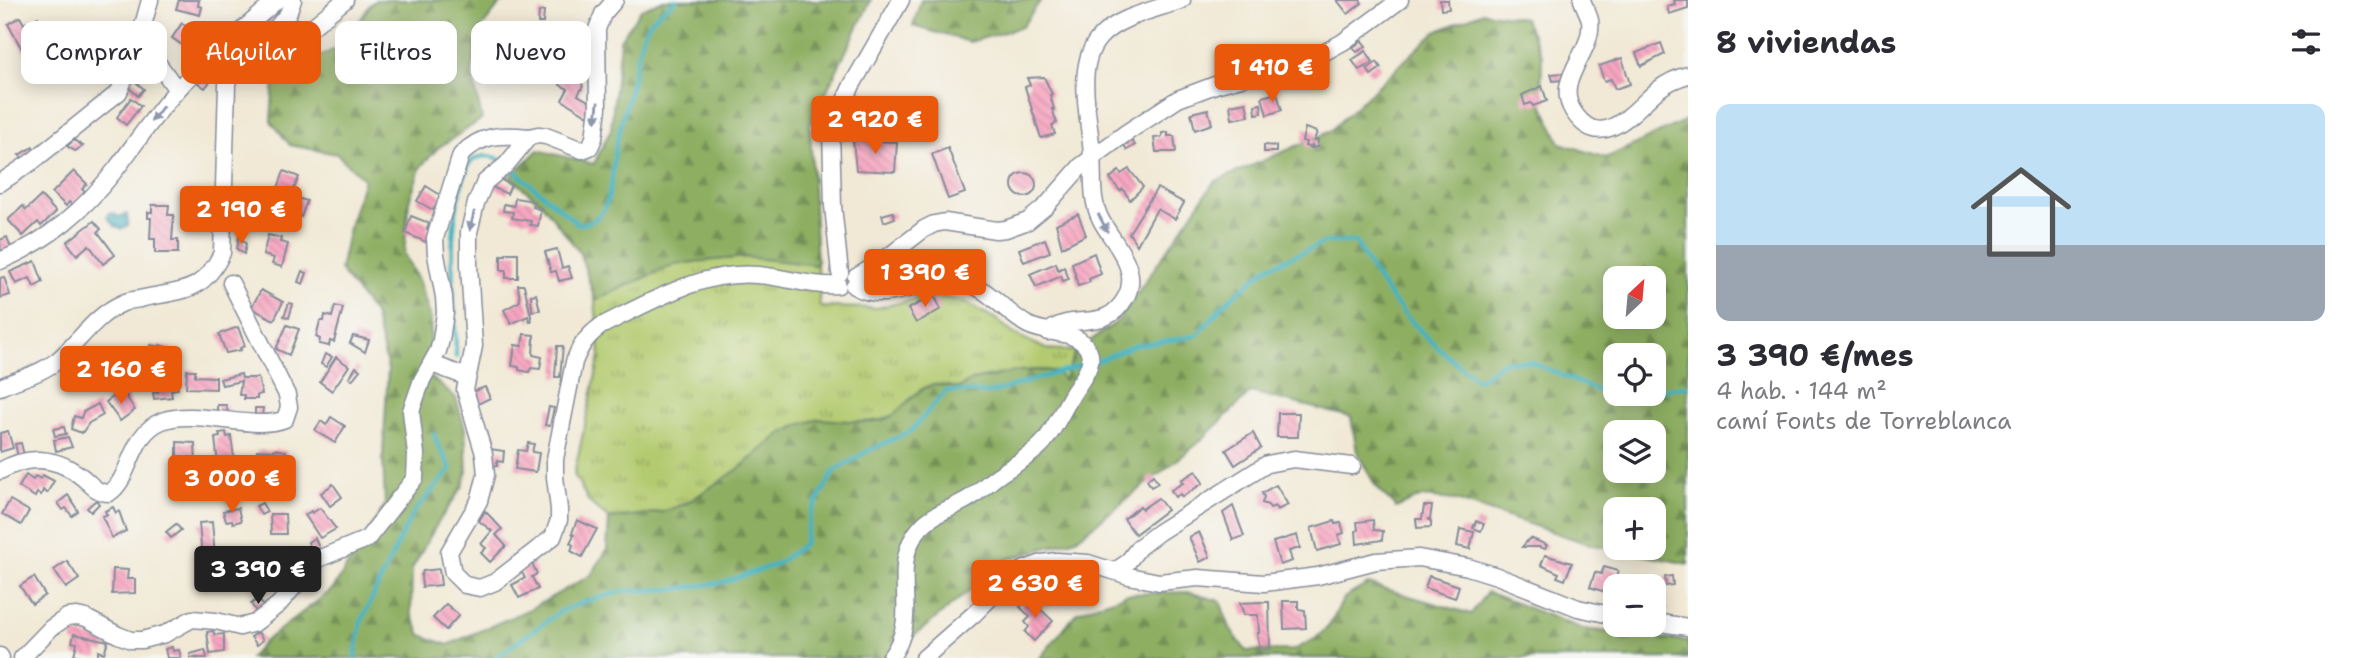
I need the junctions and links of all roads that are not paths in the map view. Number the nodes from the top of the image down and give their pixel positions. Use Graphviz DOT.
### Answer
graph roads {
  1 [pos="150,0"];
  2 [pos="277,0"];
  3 [pos="293,0"];
  4 [pos="345,0"];
  5 [pos="615,0"];
  6 [pos="901,0"];
  7 [pos="1182,0"];
  8 [pos="1399,0"];
  9 [pos="1581,0"];
  10 [pos="144,21"];
  11 [pos="282,21"];
  12 [pos="319,21"];
  13 [pos="1688,75"];
  14 [pos="167,76"];
  15 [pos="122,84"];
  16 [pos="228,84"];
  17 [pos="177,90"];
  18 [pos="529,137"];
  19 [pos="1092,157"];
  20 [pos="0,183"];
  21 [pos="0,261"];
  22 [pos="847,280"];
  23 [pos="231,283"];
  24 [pos="1048,332"];
  25 [pos="432,363"];
  26 [pos="467,377"];
  27 [pos="0,387"];
  28 [pos="1352,466"];
  29 [pos="0,471"];
  30 [pos="1115,571"];
  31 [pos="1603,613"];
  32 [pos="1666,624"];
  33 [pos="1688,627"];
  34 [pos="22,658"];
  35 [pos="890,658"];
  36 [pos="923,658"];
  1 -- 10 [label="street"];
  2 -- 17 [label="street"];
  3 -- 11 [label="street"];
  4 -- 12 [label="street"];
  5 -- 18 [label="street, one-way"];
  6 -- 22 [label="street"];
  7 -- 19 [label="street"];
  8 -- 19 [label="street"];
  9 -- 13 [label="street"];
  14 -- 17 [label="street"];
  15 -- 20 [label="street"];
  16 -- 27 [label="street"];
  17 -- 21 [label="street, one-way"];
  18 -- 25 [label="street"];
  18 -- 26 [label="street, one-way"];
  19 -- 22 [label="street"];
  19 -- 24 [label="street, one-way"];
  22 -- 24 [label="street"];
  22 -- 26 [label="street"];
  23 -- 29 [label="street"];
  24 -- 35 [label="street"];
  25 -- 26 [label="street"];
  25 -- 34 [label="street"];
  28 -- 30 [label="street"];
  30 -- 31 [label="street"];
  30 -- 36 [label="street"];
  32 -- 33 [label="street"];
}
